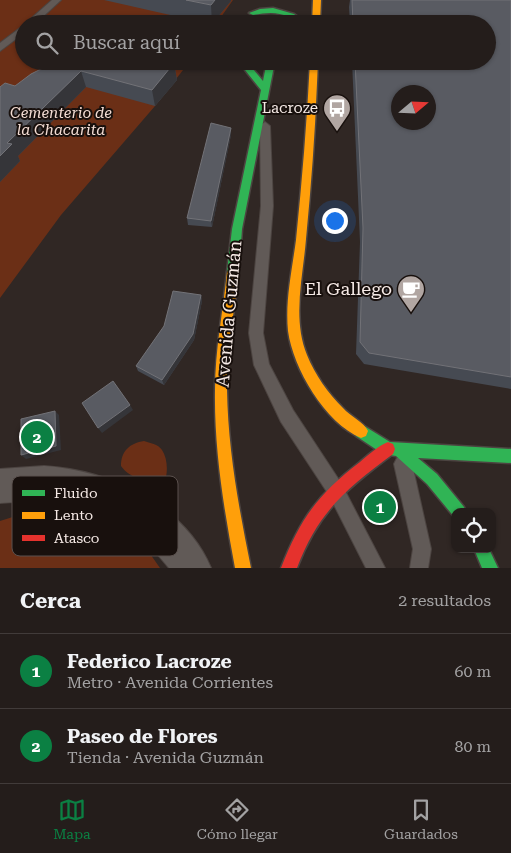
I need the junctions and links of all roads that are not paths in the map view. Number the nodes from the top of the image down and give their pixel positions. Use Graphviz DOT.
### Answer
graph roads {
  1 [pos="57,0"];
  2 [pos="260,0"];
  3 [pos="317,0"];
  4 [pos="285,6"];
  5 [pos="253,13"];
  6 [pos="40,15"];
  7 [pos="316,15"];
  8 [pos="15,36"];
  9 [pos="0,48"];
  10 [pos="249,70"];
  11 [pos="269,70"];
  12 [pos="314,70"];
  13 [pos="264,88"];
  14 [pos="394,450"];
  15 [pos="511,456"];
  16 [pos="335,490"];
  17 [pos="456,508"];
  18 [pos="178,548"];
  19 [pos="483,553"];
  20 [pos="192,568"];
  21 [pos="244,568"];
  22 [pos="289,568"];
  23 [pos="376,568"];
  24 [pos="418,568"];
  25 [pos="490,568"];
  1 -- 6 [label="lane"];
  2 -- 5 [label="main road"];
  3 -- 7 [label="main road"];
  4 -- 5 [label="main road"];
  8 -- 9 [label="lane"];
  10 -- 13 [label="main road"];
  11 -- 13 [label="main road, Avenida Guzmán"];
  12 -- 14 [label="main road"];
  13 -- 16 [label="lane"];
  13 -- 21 [label="main road, Avenida Guzmán"];
  14 -- 15 [label="main road"];
  14 -- 16 [label="main road"];
  14 -- 17 [label="main road"];
  14 -- 24 [label="lane"];
  16 -- 22 [label="main road"];
  16 -- 23 [label="lane"];
  18 -- 20 [label="street"];
  19 -- 25 [label="main road"];
}
